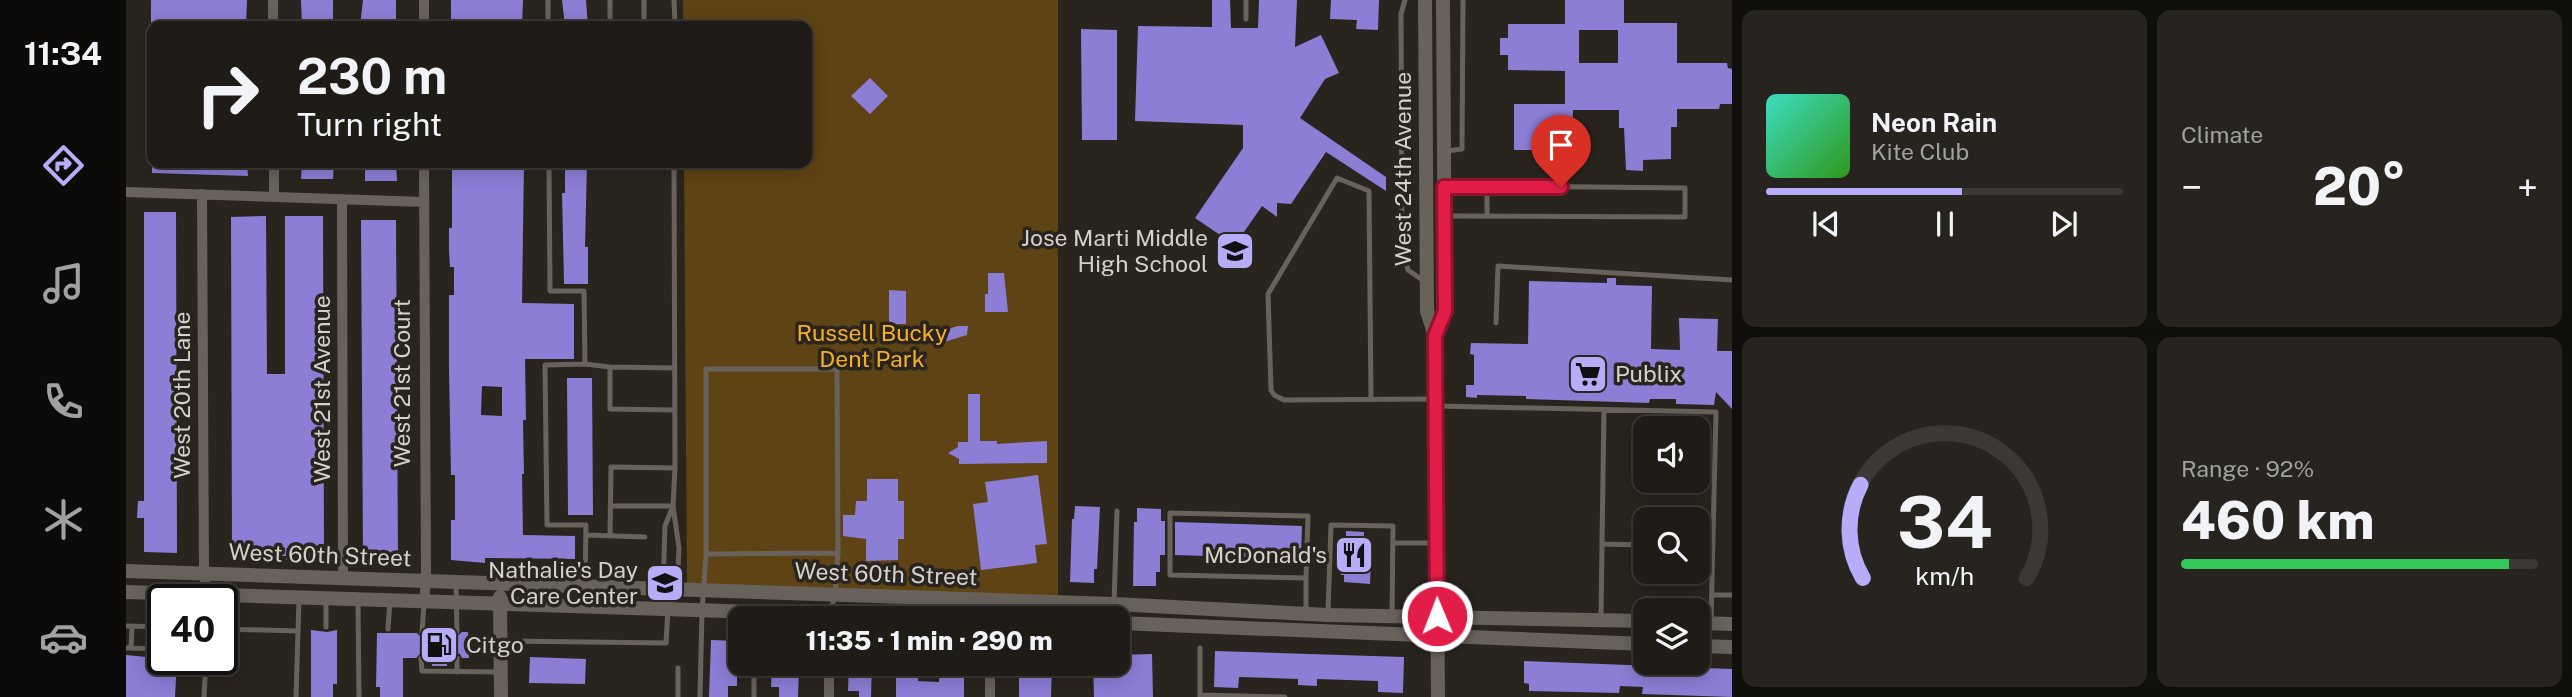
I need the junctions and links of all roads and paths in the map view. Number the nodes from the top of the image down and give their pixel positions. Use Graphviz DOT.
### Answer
graph roads {
  1 [pos="273,0"];
  2 [pos="424,0"];
  3 [pos="548,0"];
  4 [pos="610,0"];
  5 [pos="644,0"];
  6 [pos="674,0"];
  7 [pos="1246,0"];
  8 [pos="1405,0"];
  9 [pos="1425,0"];
  10 [pos="1443,0"];
  11 [pos="1463,0"];
  12 [pos="1246,19"];
  13 [pos="273,21"];
  14 [pos="424,21"];
  15 [pos="548,21"];
  16 [pos="610,21"];
  17 [pos="644,21"];
  18 [pos="675,21"];
  19 [pos="1443,152"];
  20 [pos="274,168"];
  21 [pos="424,168"];
  22 [pos="549,168"];
  23 [pos="674,168"];
  24 [pos="1487,186"];
  25 [pos="1444,187"];
  26 [pos="126,192"];
  27 [pos="202,194"];
  28 [pos="274,197"];
  29 [pos="342,199"];
  30 [pos="424,202"];
  31 [pos="1444,215"];
  32 [pos="1487,216"];
  33 [pos="1732,280"];
  34 [pos="1427,283"];
  35 [pos="1496,323"];
  36 [pos="1435,336"];
  37 [pos="584,364"];
  38 [pos="610,367"];
  39 [pos="675,368"];
  40 [pos="1371,400"];
  41 [pos="1435,402"];
  42 [pos="675,410"];
  43 [pos="1604,410"];
  44 [pos="675,468"];
  45 [pos="610,506"];
  46 [pos="673,506"];
  47 [pos="1117,510"];
  48 [pos="586,536"];
  49 [pos="610,536"];
  50 [pos="645,537"];
  51 [pos="1393,543"];
  52 [pos="1437,543"];
  53 [pos="1602,544"];
  54 [pos="1633,545"];
  55 [pos="1713,546"];
  56 [pos="838,553"];
  57 [pos="706,554"];
  58 [pos="126,571"];
  59 [pos="204,574"];
  60 [pos="1306,578"];
  61 [pos="344,579"];
  62 [pos="426,581"];
  63 [pos="456,583"];
  64 [pos="206,584"];
  65 [pos="500,584"];
  66 [pos="584,585"];
  67 [pos="670,589"];
  68 [pos="703,590"];
  69 [pos="126,593"];
  70 [pos="147,594"];
  71 [pos="835,595"];
  72 [pos="1712,595"];
  73 [pos="1732,595"];
  74 [pos="238,598"];
  75 [pos="299,599"];
  76 [pos="326,600"];
  77 [pos="358,600"];
  78 [pos="991,600"];
  79 [pos="390,601"];
  80 [pos="1710,602"];
  81 [pos="424,603"];
  82 [pos="455,604"];
  83 [pos="501,604"];
  84 [pos="1114,604"];
  85 [pos="832,606"];
  86 [pos="991,606"];
  87 [pos="1164,606"];
  88 [pos="668,609"];
  89 [pos="702,611"];
  90 [pos="728,612"];
  91 [pos="1306,614"];
  92 [pos="1328,615"];
  93 [pos="1392,616"];
  94 [pos="1437,616"];
  95 [pos="1601,619"];
  96 [pos="1633,620"];
  97 [pos="1130,624"];
  98 [pos="1135,624"];
  99 [pos="1710,624"];
  100 [pos="1732,624"];
  101 [pos="326,626"];
  102 [pos="129,627"];
  103 [pos="147,628"];
  104 [pos="238,629"];
  105 [pos="388,629"];
  106 [pos="298,631"];
  107 [pos="457,632"];
  108 [pos="422,633"];
  109 [pos="1438,635"];
  110 [pos="501,640"];
  111 [pos="1633,643"];
  112 [pos="1710,646"];
  113 [pos="1732,647"];
  114 [pos="129,648"];
  115 [pos="1200,648"];
  116 [pos="147,649"];
  117 [pos="421,658"];
  118 [pos="457,658"];
  119 [pos="678,668"];
  120 [pos="457,671"];
  121 [pos="501,672"];
  122 [pos="205,675"];
  123 [pos="754,676"];
  124 [pos="829,676"];
  125 [pos="990,676"];
  126 [pos="1200,696"];
  127 [pos="204,697"];
  128 [pos="296,697"];
  129 [pos="359,697"];
  130 [pos="501,697"];
  131 [pos="678,697"];
  132 [pos="700,697"];
  133 [pos="754,697"];
  134 [pos="829,697"];
  135 [pos="990,697"];
  136 [pos="1285,697"];
  137 [pos="1438,697"];
  1 -- 13 [label="street"];
  2 -- 14 [label="street"];
  3 -- 15 [label="lane"];
  4 -- 16 [label="lane"];
  5 -- 17 [label="lane"];
  6 -- 18 [label="lane"];
  7 -- 12 [label="lane"];
  8 -- 34 [label="lane"];
  9 -- 34 [label="street, West 24th Avenue"];
  10 -- 19 [label="street, West 24th Avenue"];
  11 -- 19 [label="lane"];
  19 -- 25 [label="street, West 24th Avenue"];
  20 -- 28 [label="street"];
  21 -- 30 [label="street, West 21st Court"];
  22 -- 37 [label="lane"];
  23 -- 39 [label="lane"];
  24 -- 25 [label="lane"];
  24 -- 32 [label="lane"];
  24 -- 32 [label="lane"];
  25 -- 31 [label="street, West 24th Avenue"];
  26 -- 27 [label="street"];
  27 -- 28 [label="street"];
  27 -- 59 [label="street, West 20th Lane"];
  28 -- 29 [label="street"];
  29 -- 30 [label="street"];
  29 -- 61 [label="street, West 21st Avenue"];
  30 -- 62 [label="street, West 21st Court"];
  31 -- 32 [label="lane"];
  31 -- 36 [label="street, West 24th Avenue"];
  33 -- 35 [label="lane"];
  34 -- 36 [label="street, West 24th Avenue"];
  36 -- 41 [label="street, West 24th Avenue"];
  37 -- 38 [label="lane"];
  37 -- 48 [label="lane"];
  38 -- 39 [label="lane"];
  38 -- 42 [label="lane"];
  39 -- 42 [label="lane"];
  40 -- 40 [label="lane"];
  40 -- 41 [label="lane"];
  41 -- 43 [label="lane"];
  41 -- 52 [label="street, West 24th Avenue"];
  42 -- 44 [label="lane"];
  43 -- 53 [label="lane"];
  43 -- 55 [label="lane"];
  44 -- 45 [label="lane"];
  44 -- 46 [label="lane"];
  45 -- 46 [label="lane"];
  45 -- 49 [label="lane"];
  46 -- 67 [label="lane"];
  46 -- 67 [label="lane"];
  47 -- 84 [label="lane"];
  48 -- 49 [label="lane"];
  48 -- 66 [label="lane"];
  49 -- 50 [label="lane"];
  51 -- 52 [label="lane"];
  51 -- 92 [label="lane"];
  51 -- 93 [label="lane"];
  52 -- 94 [label="street, West 24th Avenue"];
  53 -- 54 [label="lane"];
  53 -- 95 [label="lane"];
  55 -- 72 [label="lane"];
  56 -- 57 [label="lane"];
  56 -- 57 [label="lane"];
  56 -- 71 [label="lane"];
  57 -- 68 [label="lane"];
  58 -- 59 [label="street, West 60th Street"];
  59 -- 61 [label="street, West 60th Street"];
  59 -- 64 [label="street, West 20th Lane"];
  60 -- 60 [label="lane"];
  60 -- 91 [label="lane"];
  61 -- 62 [label="street, West 60th Street"];
  62 -- 63 [label="street, West 60th Street"];
  62 -- 81 [label="street, West 21st Court"];
  63 -- 65 [label="street, West 60th Street"];
  63 -- 82 [label="lane"];
  65 -- 66 [label="street, West 60th Street"];
  65 -- 83 [label="street"];
  66 -- 67 [label="street, West 60th Street"];
  67 -- 68 [label="street, West 60th Street"];
  67 -- 88 [label="lane"];
  67 -- 88 [label="lane"];
  68 -- 71 [label="street, West 60th Street"];
  68 -- 89 [label="lane"];
  69 -- 70 [label="street, West 60th Street"];
  71 -- 78 [label="street, West 60th Street"];
  71 -- 85 [label="lane"];
  72 -- 73 [label="lane"];
  72 -- 80 [label="lane"];
  74 -- 75 [label="street, West 60th Street"];
  75 -- 76 [label="street, West 60th Street"];
  75 -- 106 [label="lane"];
  76 -- 77 [label="street, West 60th Street"];
  76 -- 101 [label="lane"];
  77 -- 79 [label="street, West 60th Street"];
  77 -- 129 [label="lane"];
  78 -- 84 [label="street, West 60th Street"];
  78 -- 86 [label="street"];
  79 -- 81 [label="street, West 60th Street"];
  79 -- 105 [label="lane"];
  81 -- 82 [label="street, West 60th Street"];
  81 -- 108 [label="lane"];
  82 -- 83 [label="street, West 60th Street"];
  82 -- 107 [label="lane"];
  83 -- 88 [label="street, West 60th Street"];
  83 -- 110 [label="street"];
  84 -- 87 [label="street, West 60th Street"];
  87 -- 91 [label="street, West 60th Street"];
  87 -- 98 [label="street"];
  88 -- 89 [label="street, West 60th Street"];
  88 -- 110 [label="lane"];
  89 -- 90 [label="street, West 60th Street"];
  89 -- 132 [label="lane"];
  91 -- 92 [label="street, West 60th Street"];
  92 -- 93 [label="street, West 60th Street"];
  93 -- 94 [label="street, West 60th Street"];
  94 -- 95 [label="street, West 60th Street"];
  94 -- 109 [label="street, West 24th Avenue"];
  95 -- 96 [label="street, West 60th Street"];
  97 -- 98 [label="street"];
  98 -- 109 [label="street"];
  99 -- 100 [label="street"];
  102 -- 103 [label="lane"];
  102 -- 114 [label="lane"];
  104 -- 106 [label="lane"];
  106 -- 128 [label="lane"];
  109 -- 111 [label="street"];
  109 -- 137 [label="street, West 24th Avenue"];
  110 -- 121 [label="street"];
  112 -- 113 [label="street"];
  114 -- 116 [label="lane"];
  115 -- 126 [label="lane"];
  117 -- 120 [label="lane"];
  118 -- 120 [label="lane"];
  119 -- 131 [label="lane"];
  120 -- 121 [label="lane"];
  121 -- 130 [label="street"];
  122 -- 127 [label="lane"];
  123 -- 133 [label="lane"];
  124 -- 134 [label="street"];
  125 -- 135 [label="street"];
  126 -- 136 [label="lane"];
}
